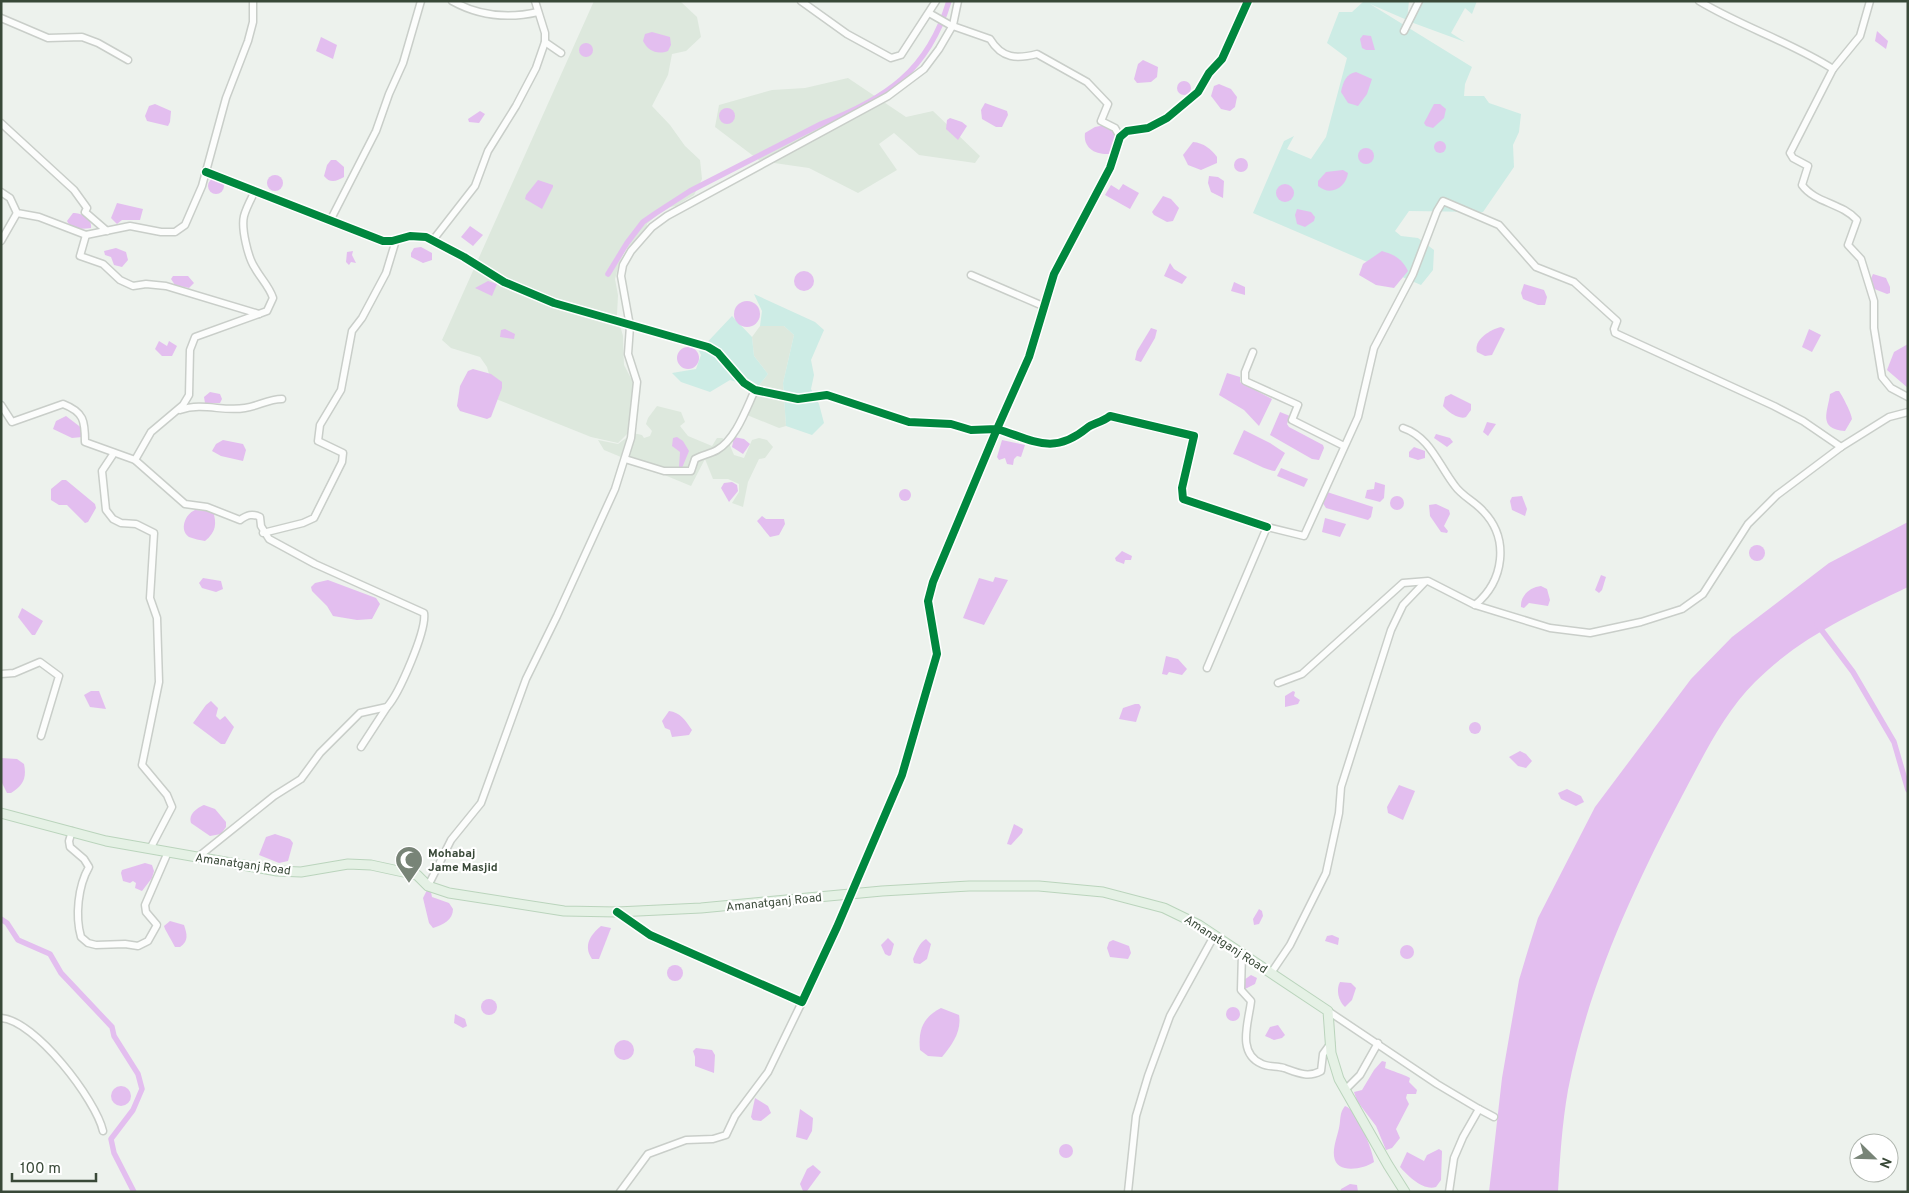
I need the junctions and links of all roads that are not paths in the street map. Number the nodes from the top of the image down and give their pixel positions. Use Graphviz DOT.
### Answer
graph roads {
  1 [pos="253,1"];
  2 [pos="420,1"];
  3 [pos="452,1"];
  4 [pos="535,1"];
  5 [pos="801,1"];
  6 [pos="936,1"];
  7 [pos="958,1"];
  8 [pos="1248,1"];
  9 [pos="1419,1"];
  10 [pos="1699,1"];
  11 [pos="1870,1"];
  12 [pos="538,12"];
  13 [pos="929,13"];
  14 [pos="1,18"];
  15 [pos="951,25"];
  16 [pos="1404,31"];
  17 [pos="544,42"];
  18 [pos="560,53"];
  19 [pos="128,60"];
  20 [pos="1833,69"];
  21 [pos="1,123"];
  22 [pos="1120,137"];
  23 [pos="206,172"];
  24 [pos="255,191"];
  25 [pos="1,192"];
  26 [pos="17,213"];
  27 [pos="330,221"];
  28 [pos="107,231"];
  29 [pos="86,235"];
  30 [pos="396,240"];
  31 [pos="433,240"];
  32 [pos="1,241"];
  33 [pos="971,275"];
  34 [pos="1043,306"];
  35 [pos="259,314"];
  36 [pos="630,326"];
  37 [pos="1253,352"];
  38 [pos="755,390"];
  39 [pos="1908,397"];
  40 [pos="282,398"];
  41 [pos="1,405"];
  42 [pos="1908,412"];
  43 [pos="171,413"];
  44 [pos="1403,428"];
  45 [pos="996,429"];
  46 [pos="1344,446"];
  47 [pos="1841,447"];
  48 [pos="114,452"];
  49 [pos="625,459"];
  50 [pos="135,460"];
  51 [pos="1267,527"];
  52 [pos="264,533"];
  53 [pos="1425,582"];
  54 [pos="1475,605"];
  55 [pos="1207,668"];
  56 [pos="1,674"];
  57 [pos="1278,683"];
  58 [pos="387,707"];
  59 [pos="41,736"];
  60 [pos="361,747"];
  61 [pos="1,813"];
  62 [pos="72,831"];
  63 [pos="150,849"];
  64 [pos="168,852"];
  65 [pos="198,857"];
  66 [pos="428,886"];
  67 [pos="850,894"];
  68 [pos="617,912"];
  69 [pos="1214,936"];
  70 [pos="1242,953"];
  71 [pos="1271,973"];
  72 [pos="802,1002"];
  73 [pos="1328,1011"];
  74 [pos="1,1018"];
  75 [pos="1331,1043"];
  76 [pos="1378,1043"];
  77 [pos="1345,1090"];
  78 [pos="1478,1109"];
  79 [pos="1494,1117"];
  80 [pos="102,1132"];
  81 [pos="620,1192"];
  82 [pos="1128,1192"];
  83 [pos="1405,1192"];
  84 [pos="1450,1192"];
  1 -- 23 [label="street"];
  2 -- 27 [label="street"];
  3 -- 12 [label="street"];
  4 -- 12 [label="street"];
  5 -- 13 [label="street"];
  6 -- 13 [label="street"];
  7 -- 15 [label="street"];
  8 -- 22 [label="street"];
  9 -- 16 [label="street"];
  10 -- 20 [label="street"];
  11 -- 20 [label="street"];
  12 -- 17 [label="street"];
  13 -- 15 [label="street"];
  14 -- 19 [label="street"];
  15 -- 22 [label="street"];
  15 -- 36 [label="street"];
  17 -- 18 [label="street"];
  17 -- 31 [label="street"];
  20 -- 39 [label="street"];
  21 -- 28 [label="street"];
  22 -- 34 [label="street"];
  23 -- 24 [label="street"];
  23 -- 28 [label="street"];
  24 -- 27 [label="street"];
  24 -- 35 [label="street"];
  25 -- 26 [label="street"];
  26 -- 29 [label="street"];
  26 -- 32 [label="street"];
  27 -- 30 [label="street"];
  28 -- 29 [label="street"];
  29 -- 35 [label="street"];
  30 -- 31 [label="street"];
  30 -- 52 [label="street"];
  31 -- 36 [label="street"];
  33 -- 34 [label="street"];
  34 -- 45 [label="street"];
  35 -- 43 [label="street"];
  36 -- 38 [label="street"];
  36 -- 49 [label="street"];
  37 -- 46 [label="street"];
  38 -- 45 [label="street"];
  38 -- 49 [label="street"];
  40 -- 43 [label="street"];
  41 -- 48 [label="street"];
  42 -- 47 [label="street"];
  43 -- 50 [label="street"];
  44 -- 54 [label="street"];
  45 -- 51 [label="street"];
  45 -- 67 [label="street"];
  46 -- 47 [label="street"];
  46 -- 51 [label="street"];
  47 -- 54 [label="street"];
  48 -- 50 [label="street"];
  48 -- 63 [label="street"];
  49 -- 66 [label="street"];
  50 -- 52 [label="street"];
  51 -- 55 [label="street"];
  52 -- 58 [label="street"];
  53 -- 54 [label="street"];
  53 -- 57 [label="street"];
  53 -- 71 [label="street"];
  56 -- 59 [label="street"];
  58 -- 60 [label="street"];
  58 -- 65 [label="street"];
  61 -- 62 [label="main road, Amanatganj Road"];
  62 -- 63 [label="main road, Amanatganj Road"];
  62 -- 64 [label="street"];
  63 -- 64 [label="main road, Amanatganj Road"];
  64 -- 65 [label="main road, Amanatganj Road"];
  65 -- 66 [label="main road, Amanatganj Road"];
  66 -- 68 [label="main road, Amanatganj Road"];
  67 -- 68 [label="main road, Amanatganj Road"];
  67 -- 69 [label="main road, Amanatganj Road"];
  67 -- 72 [label="street"];
  68 -- 72 [label="street"];
  69 -- 70 [label="main road, Amanatganj Road"];
  69 -- 82 [label="street"];
  70 -- 71 [label="main road, Amanatganj Road"];
  70 -- 75 [label="street"];
  71 -- 73 [label="main road, Amanatganj Road"];
  72 -- 81 [label="street"];
  73 -- 75 [label="main road"];
  73 -- 76 [label="street"];
  74 -- 80 [label="street"];
  75 -- 77 [label="main road"];
  76 -- 77 [label="street"];
  76 -- 78 [label="street"];
  77 -- 83 [label="main road"];
  78 -- 79 [label="street"];
  78 -- 84 [label="street"];
}
